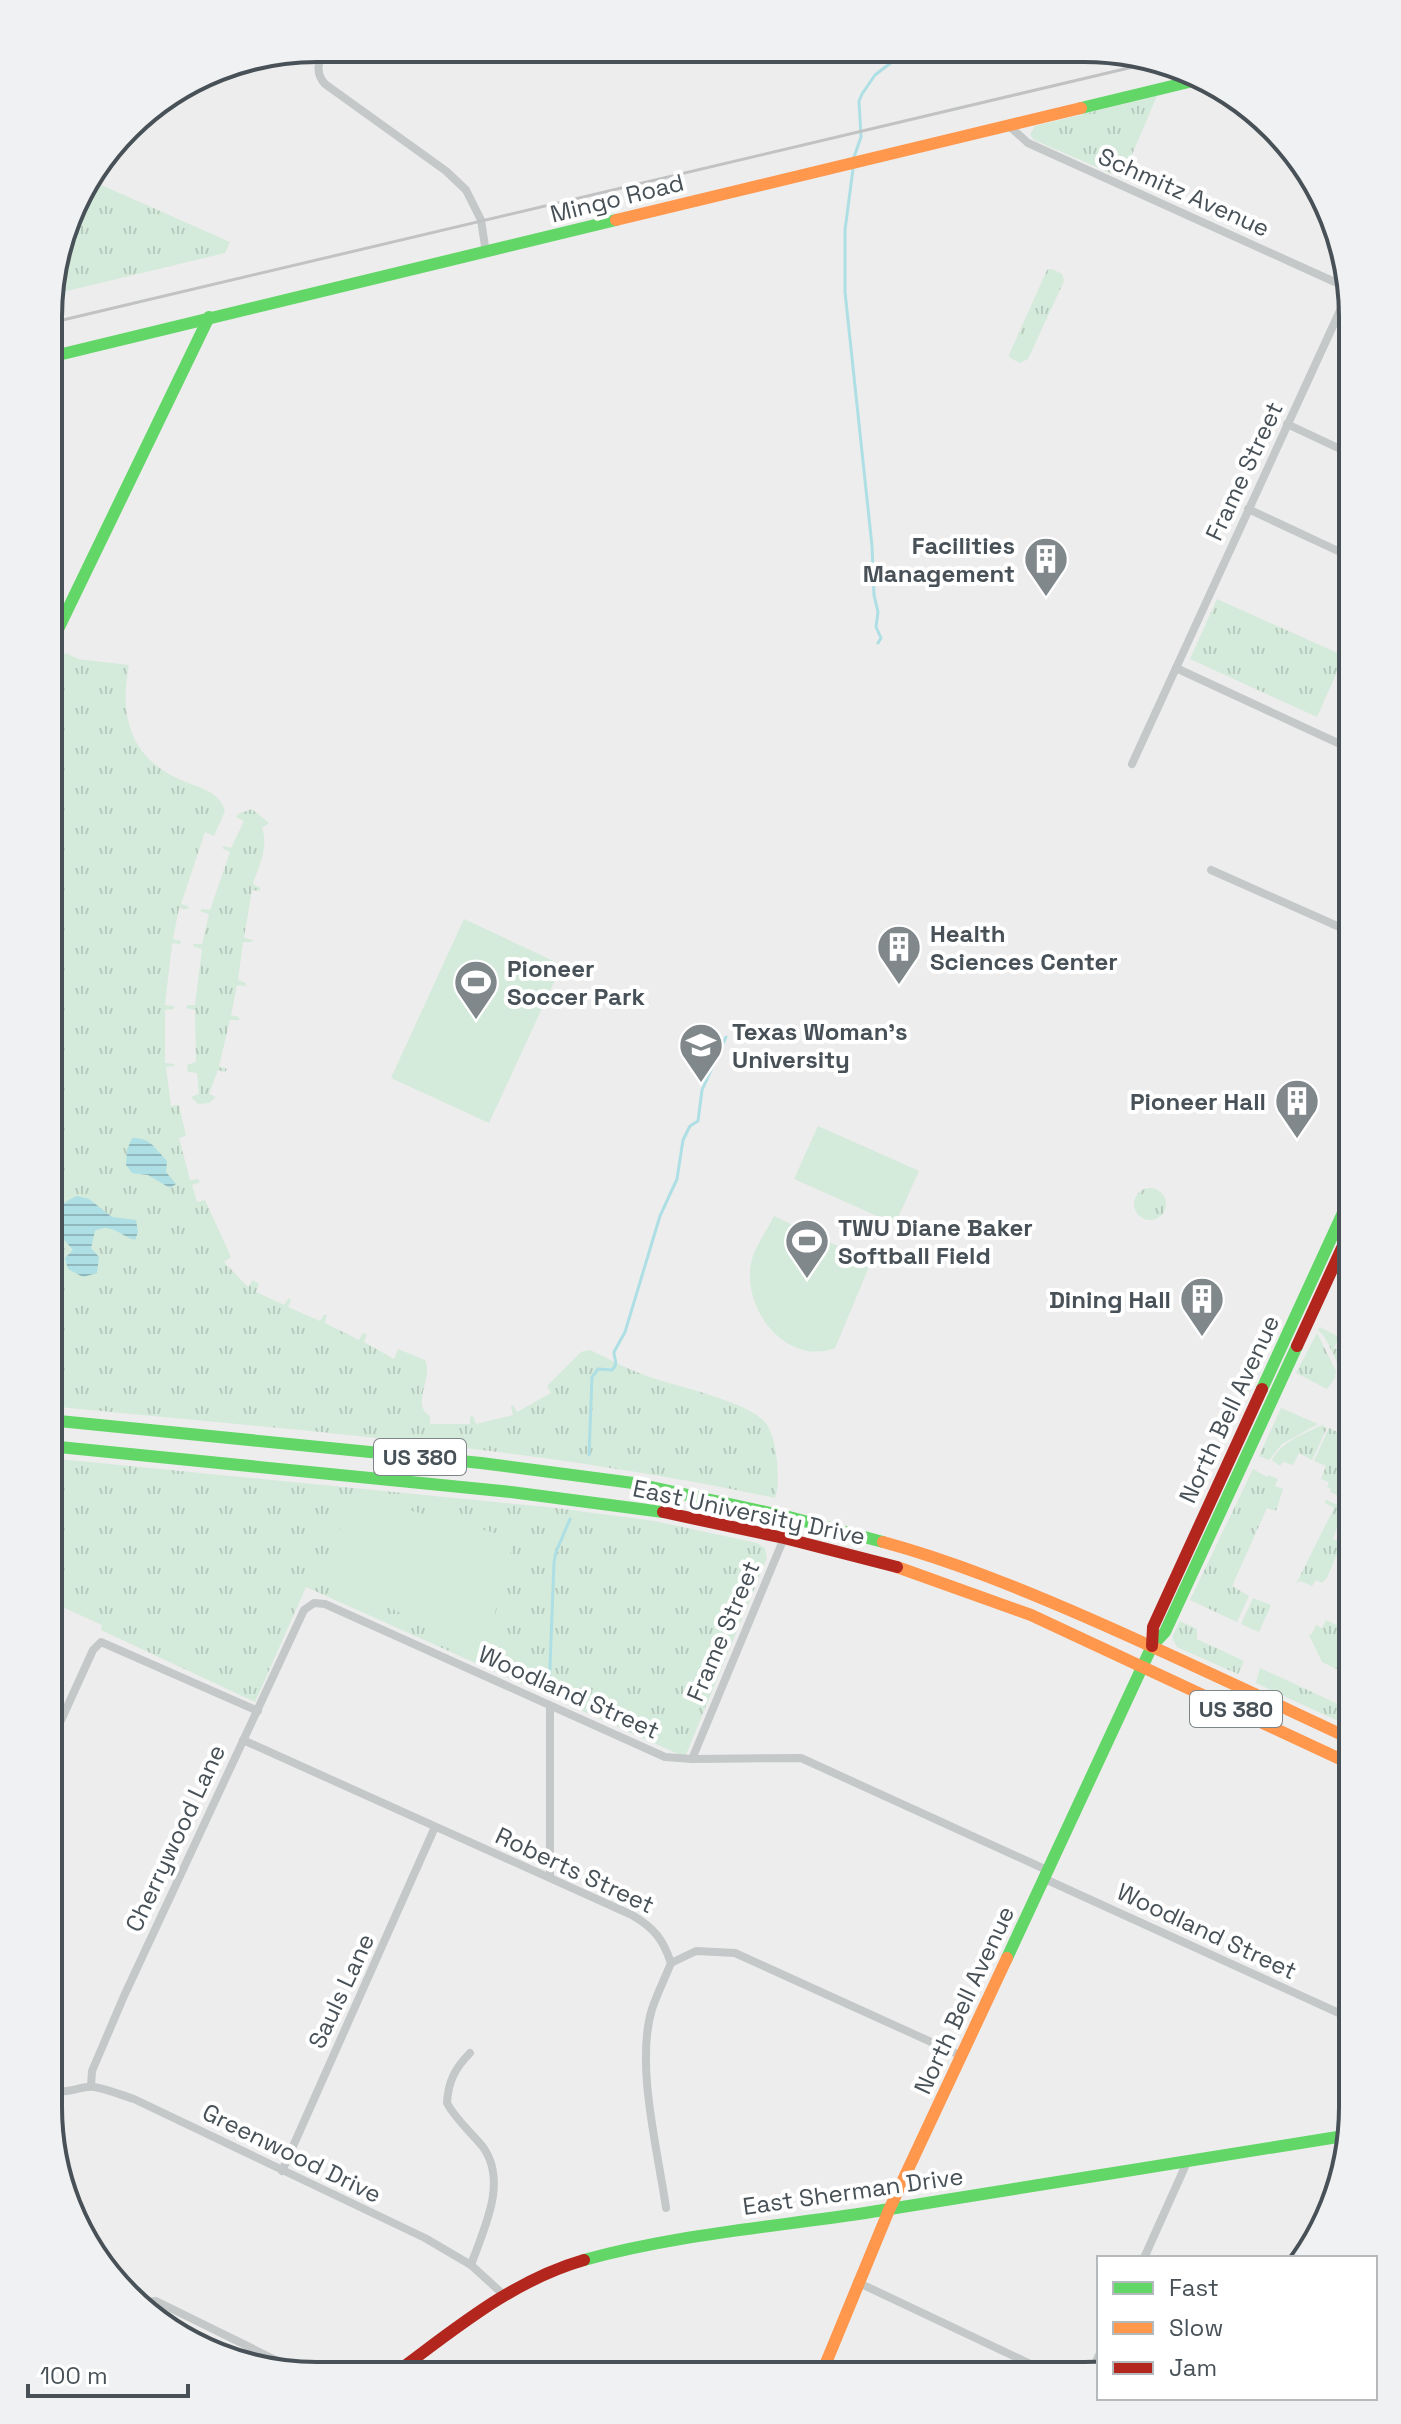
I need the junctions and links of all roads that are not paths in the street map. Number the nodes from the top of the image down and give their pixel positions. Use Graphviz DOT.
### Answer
graph roads {
  1 [pos="320,62"];
  2 [pos="1184,83"];
  3 [pos="1008,125"];
  4 [pos="486,253"];
  5 [pos="1336,283"];
  6 [pos="1339,310"];
  7 [pos="209,317"];
  8 [pos="62,354"];
  9 [pos="1287,424"];
  10 [pos="1339,448"];
  11 [pos="1248,509"];
  12 [pos="1339,551"];
  13 [pos="62,621"];
  14 [pos="1176,668"];
  15 [pos="1339,743"];
  16 [pos="1132,764"];
  17 [pos="1211,870"];
  18 [pos="1339,927"];
  19 [pos="1338,1223"];
  20 [pos="1338,1256"];
  21 [pos="62,1421"];
  22 [pos="62,1447"];
  23 [pos="789,1517"];
  24 [pos="784,1538"];
  25 [pos="304,1610"];
  26 [pos="1152,1646"];
  27 [pos="1142,1666"];
  28 [pos="550,1706"];
  29 [pos="258,1711"];
  30 [pos="62,1718"];
  31 [pos="1338,1733"];
  32 [pos="243,1740"];
  33 [pos="1338,1758"];
  34 [pos="692,1759"];
  35 [pos="435,1827"];
  36 [pos="1047,1875"];
  37 [pos="550,1876"];
  38 [pos="671,1963"];
  39 [pos="1338,2012"];
  40 [pos="470,2053"];
  41 [pos="962,2056"];
  42 [pos="91,2086"];
  43 [pos="62,2092"];
  44 [pos="1337,2137"];
  45 [pos="1188,2160"];
  46 [pos="282,2171"];
  47 [pos="666,2208"];
  48 [pos="889,2210"];
  49 [pos="1145,2256"];
  50 [pos="471,2265"];
  51 [pos="857,2282"];
  52 [pos="505,2296"];
  53 [pos="152,2302"];
  54 [pos="269,2357"];
  55 [pos="411,2362"];
  56 [pos="826,2362"];
  57 [pos="1026,2362"];
  1 -- 4 [label="street"];
  2 -- 3 [label="main road, Mingo Road"];
  3 -- 4 [label="main road, Mingo Road"];
  3 -- 5 [label="street, Schmitz Avenue"];
  4 -- 7 [label="main road, Mingo Road"];
  6 -- 9 [label="street, Frame Street"];
  7 -- 8 [label="main road, Mingo Road"];
  7 -- 13 [label="main road"];
  9 -- 10 [label="street"];
  9 -- 11 [label="street, Frame Street"];
  11 -- 12 [label="street"];
  11 -- 14 [label="street, Frame Street"];
  14 -- 15 [label="street"];
  14 -- 16 [label="street, Frame Street"];
  17 -- 18 [label="street"];
  19 -- 26 [label="main road, North Bell Avenue"];
  20 -- 26 [label="main road, North Bell Avenue"];
  21 -- 23 [label="main road, East University Drive / US 380"];
  22 -- 24 [label="main road, East University Drive / US 380"];
  23 -- 24 [label="street, Frame Street"];
  23 -- 26 [label="main road, East University Drive / US 380"];
  24 -- 27 [label="main road, East University Drive / US 380"];
  24 -- 34 [label="street, Frame Street"];
  25 -- 28 [label="street, Woodland Street"];
  25 -- 29 [label="street, Cherrywood Lane"];
  26 -- 27 [label="main road, North Bell Avenue"];
  26 -- 31 [label="main road, East University Drive / US 380"];
  27 -- 33 [label="main road, East University Drive / US 380"];
  27 -- 36 [label="main road, North Bell Avenue"];
  28 -- 34 [label="street, Woodland Street"];
  28 -- 37 [label="street"];
  29 -- 30 [label="street"];
  29 -- 32 [label="street, Cherrywood Lane"];
  32 -- 35 [label="street, Roberts Street"];
  32 -- 42 [label="street, Cherrywood Lane"];
  34 -- 36 [label="street, Woodland Street"];
  35 -- 37 [label="street, Roberts Street"];
  35 -- 46 [label="street, Sauls Lane"];
  36 -- 39 [label="street, Woodland Street"];
  36 -- 41 [label="main road, North Bell Avenue"];
  37 -- 38 [label="street, Roberts Street"];
  38 -- 41 [label="street"];
  38 -- 47 [label="street"];
  40 -- 50 [label="street"];
  41 -- 48 [label="main road, North Bell Avenue"];
  42 -- 43 [label="street, Greenwood Drive"];
  42 -- 46 [label="street, Greenwood Drive"];
  44 -- 45 [label="main road, East Sherman Drive"];
  45 -- 48 [label="main road, East Sherman Drive"];
  45 -- 49 [label="street"];
  46 -- 50 [label="street, Greenwood Drive"];
  48 -- 51 [label="main road, North Bell Avenue"];
  48 -- 52 [label="main road, East Sherman Drive"];
  50 -- 52 [label="street, Greenwood Drive"];
  51 -- 56 [label="main road, North Bell Avenue"];
  51 -- 57 [label="street"];
  52 -- 55 [label="main road, East Sherman Drive"];
  53 -- 54 [label="street"];
}
